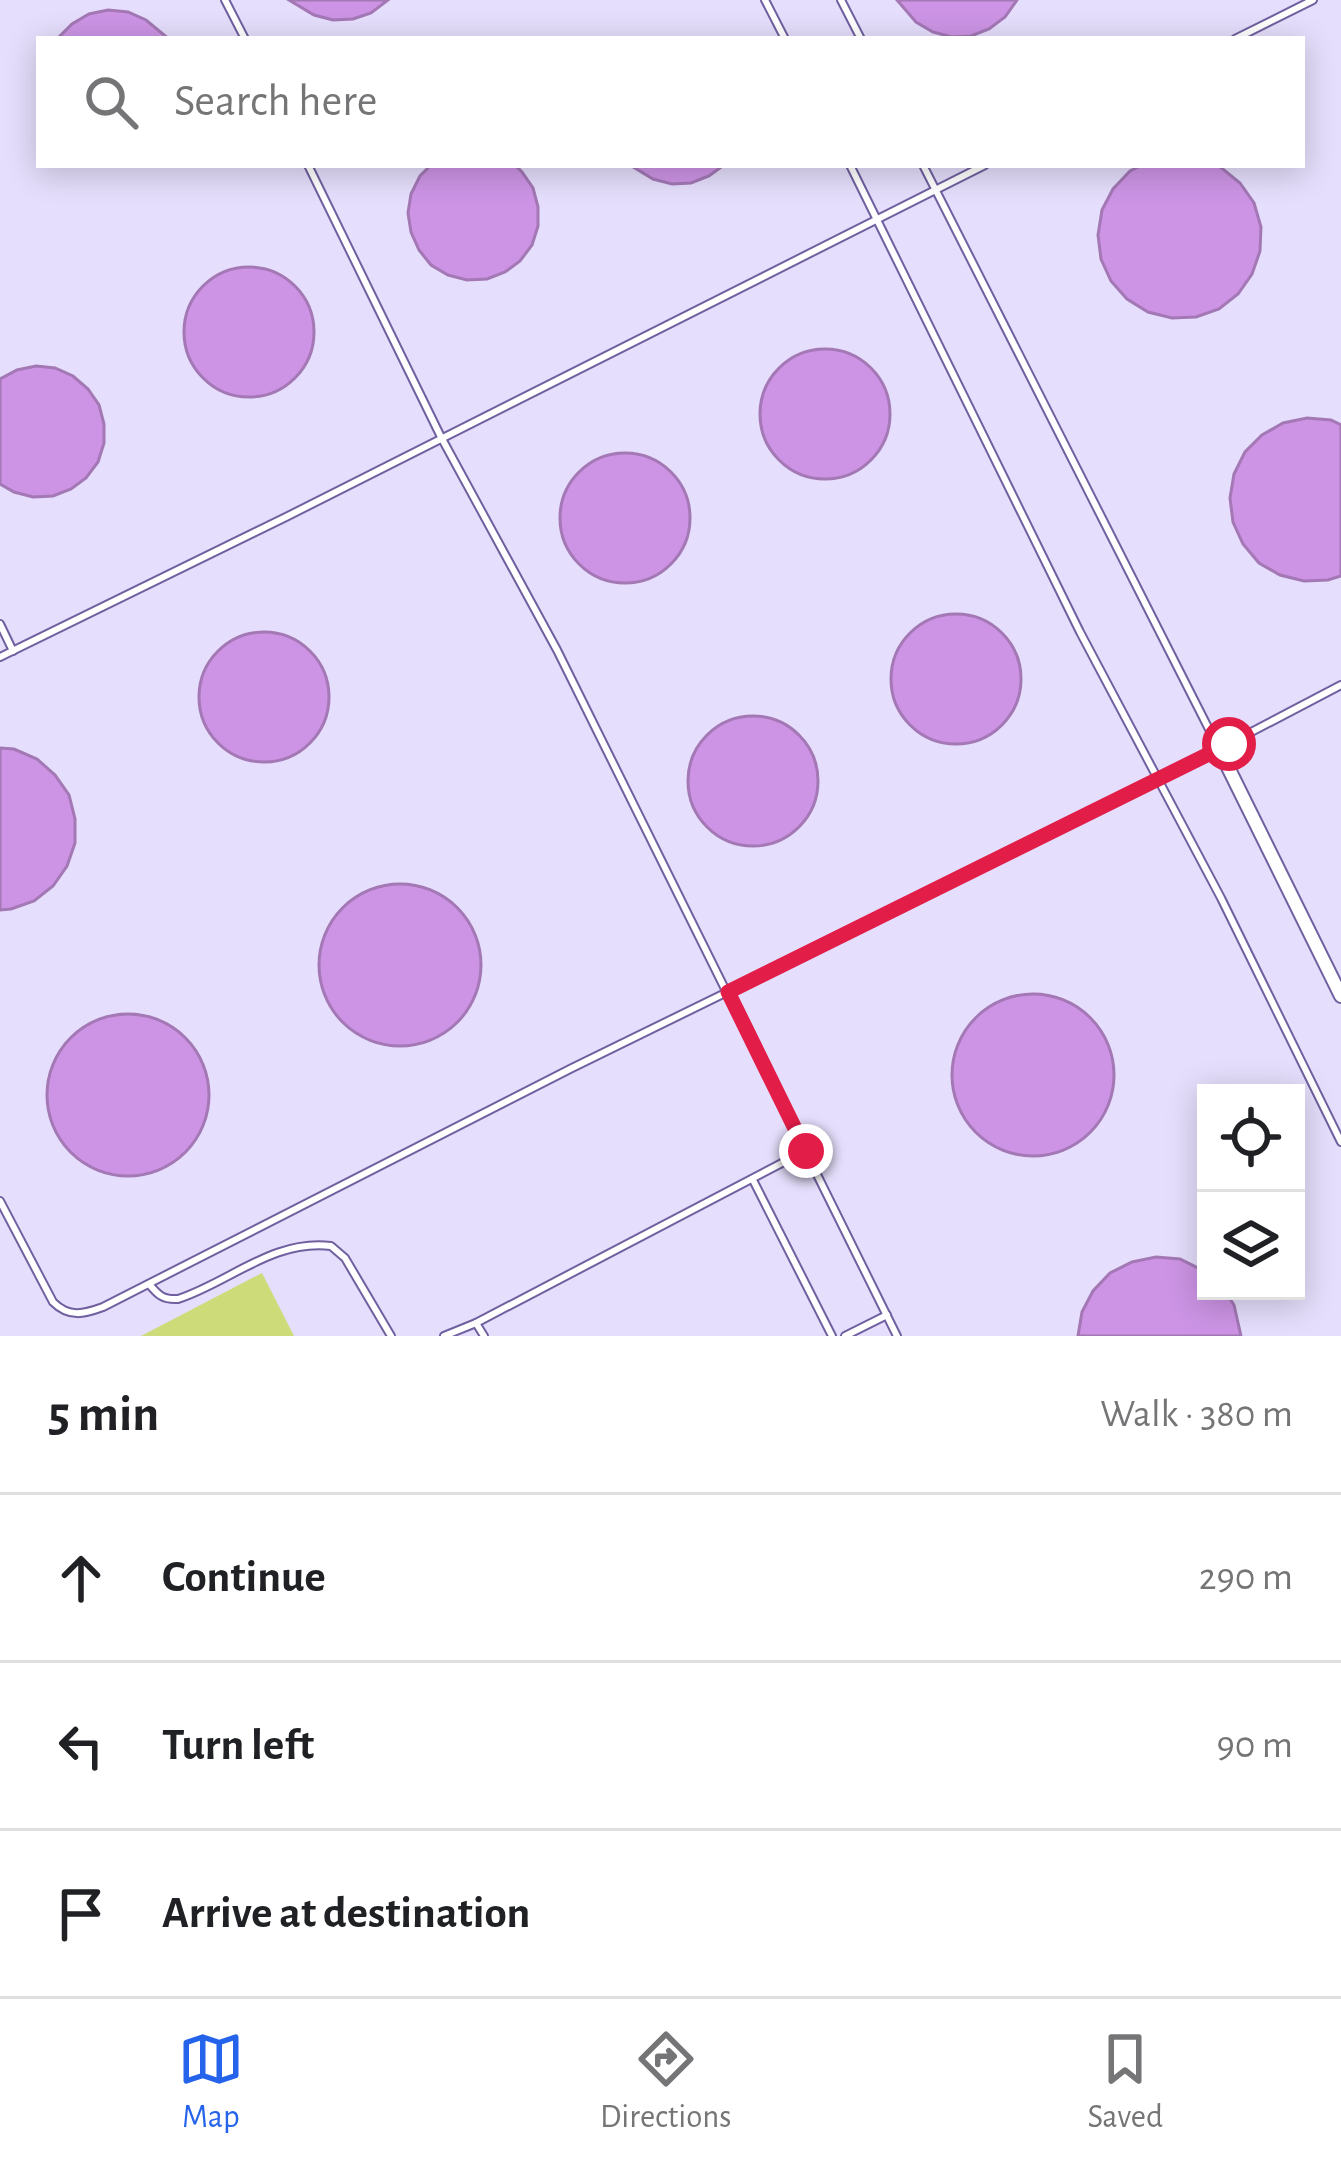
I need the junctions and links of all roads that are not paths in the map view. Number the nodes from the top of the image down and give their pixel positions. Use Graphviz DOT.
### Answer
graph roads {
  1 [pos="225,0"];
  2 [pos="765,0"];
  3 [pos="842,0"];
  4 [pos="1313,0"];
  5 [pos="243,36"];
  6 [pos="783,36"];
  7 [pos="860,36"];
  8 [pos="1241,36"];
  9 [pos="309,168"];
  10 [pos="852,168"];
  11 [pos="925,168"];
  12 [pos="979,168"];
  13 [pos="936,190"];
  14 [pos="878,220"];
  15 [pos="441,437"];
  16 [pos="0,624"];
  17 [pos="14,651"];
  18 [pos="0,657"];
  19 [pos="1341,685"];
  20 [pos="1219,749"];
  21 [pos="1158,781"];
  22 [pos="728,992"];
  23 [pos="1341,996"];
  24 [pos="1341,1142"];
  25 [pos="806,1151"];
  26 [pos="753,1180"];
  27 [pos="0,1201"];
  28 [pos="149,1284"];
  29 [pos="887,1315"];
  30 [pos="476,1323"];
  31 [pos="391,1336"];
  32 [pos="444,1336"];
  33 [pos="484,1336"];
  34 [pos="832,1336"];
  35 [pos="845,1336"];
  36 [pos="898,1336"];
  1 -- 5 [label="lane"];
  2 -- 6 [label="lane"];
  3 -- 7 [label="lane"];
  4 -- 8 [label="lane"];
  9 -- 15 [label="lane"];
  10 -- 14 [label="lane"];
  11 -- 13 [label="lane"];
  12 -- 13 [label="lane"];
  13 -- 14 [label="lane"];
  13 -- 20 [label="lane"];
  14 -- 15 [label="lane"];
  14 -- 21 [label="lane"];
  15 -- 17 [label="lane"];
  15 -- 22 [label="lane"];
  16 -- 17 [label="lane"];
  17 -- 18 [label="lane"];
  19 -- 20 [label="lane"];
  20 -- 21 [label="lane"];
  20 -- 23 [label="street"];
  21 -- 22 [label="lane"];
  21 -- 24 [label="lane"];
  22 -- 25 [label="lane"];
  22 -- 28 [label="lane"];
  25 -- 26 [label="lane"];
  25 -- 29 [label="lane"];
  26 -- 30 [label="lane"];
  26 -- 34 [label="lane"];
  27 -- 28 [label="lane"];
  28 -- 31 [label="lane"];
  29 -- 35 [label="lane"];
  29 -- 36 [label="lane"];
  30 -- 32 [label="lane"];
  30 -- 33 [label="lane"];
}
